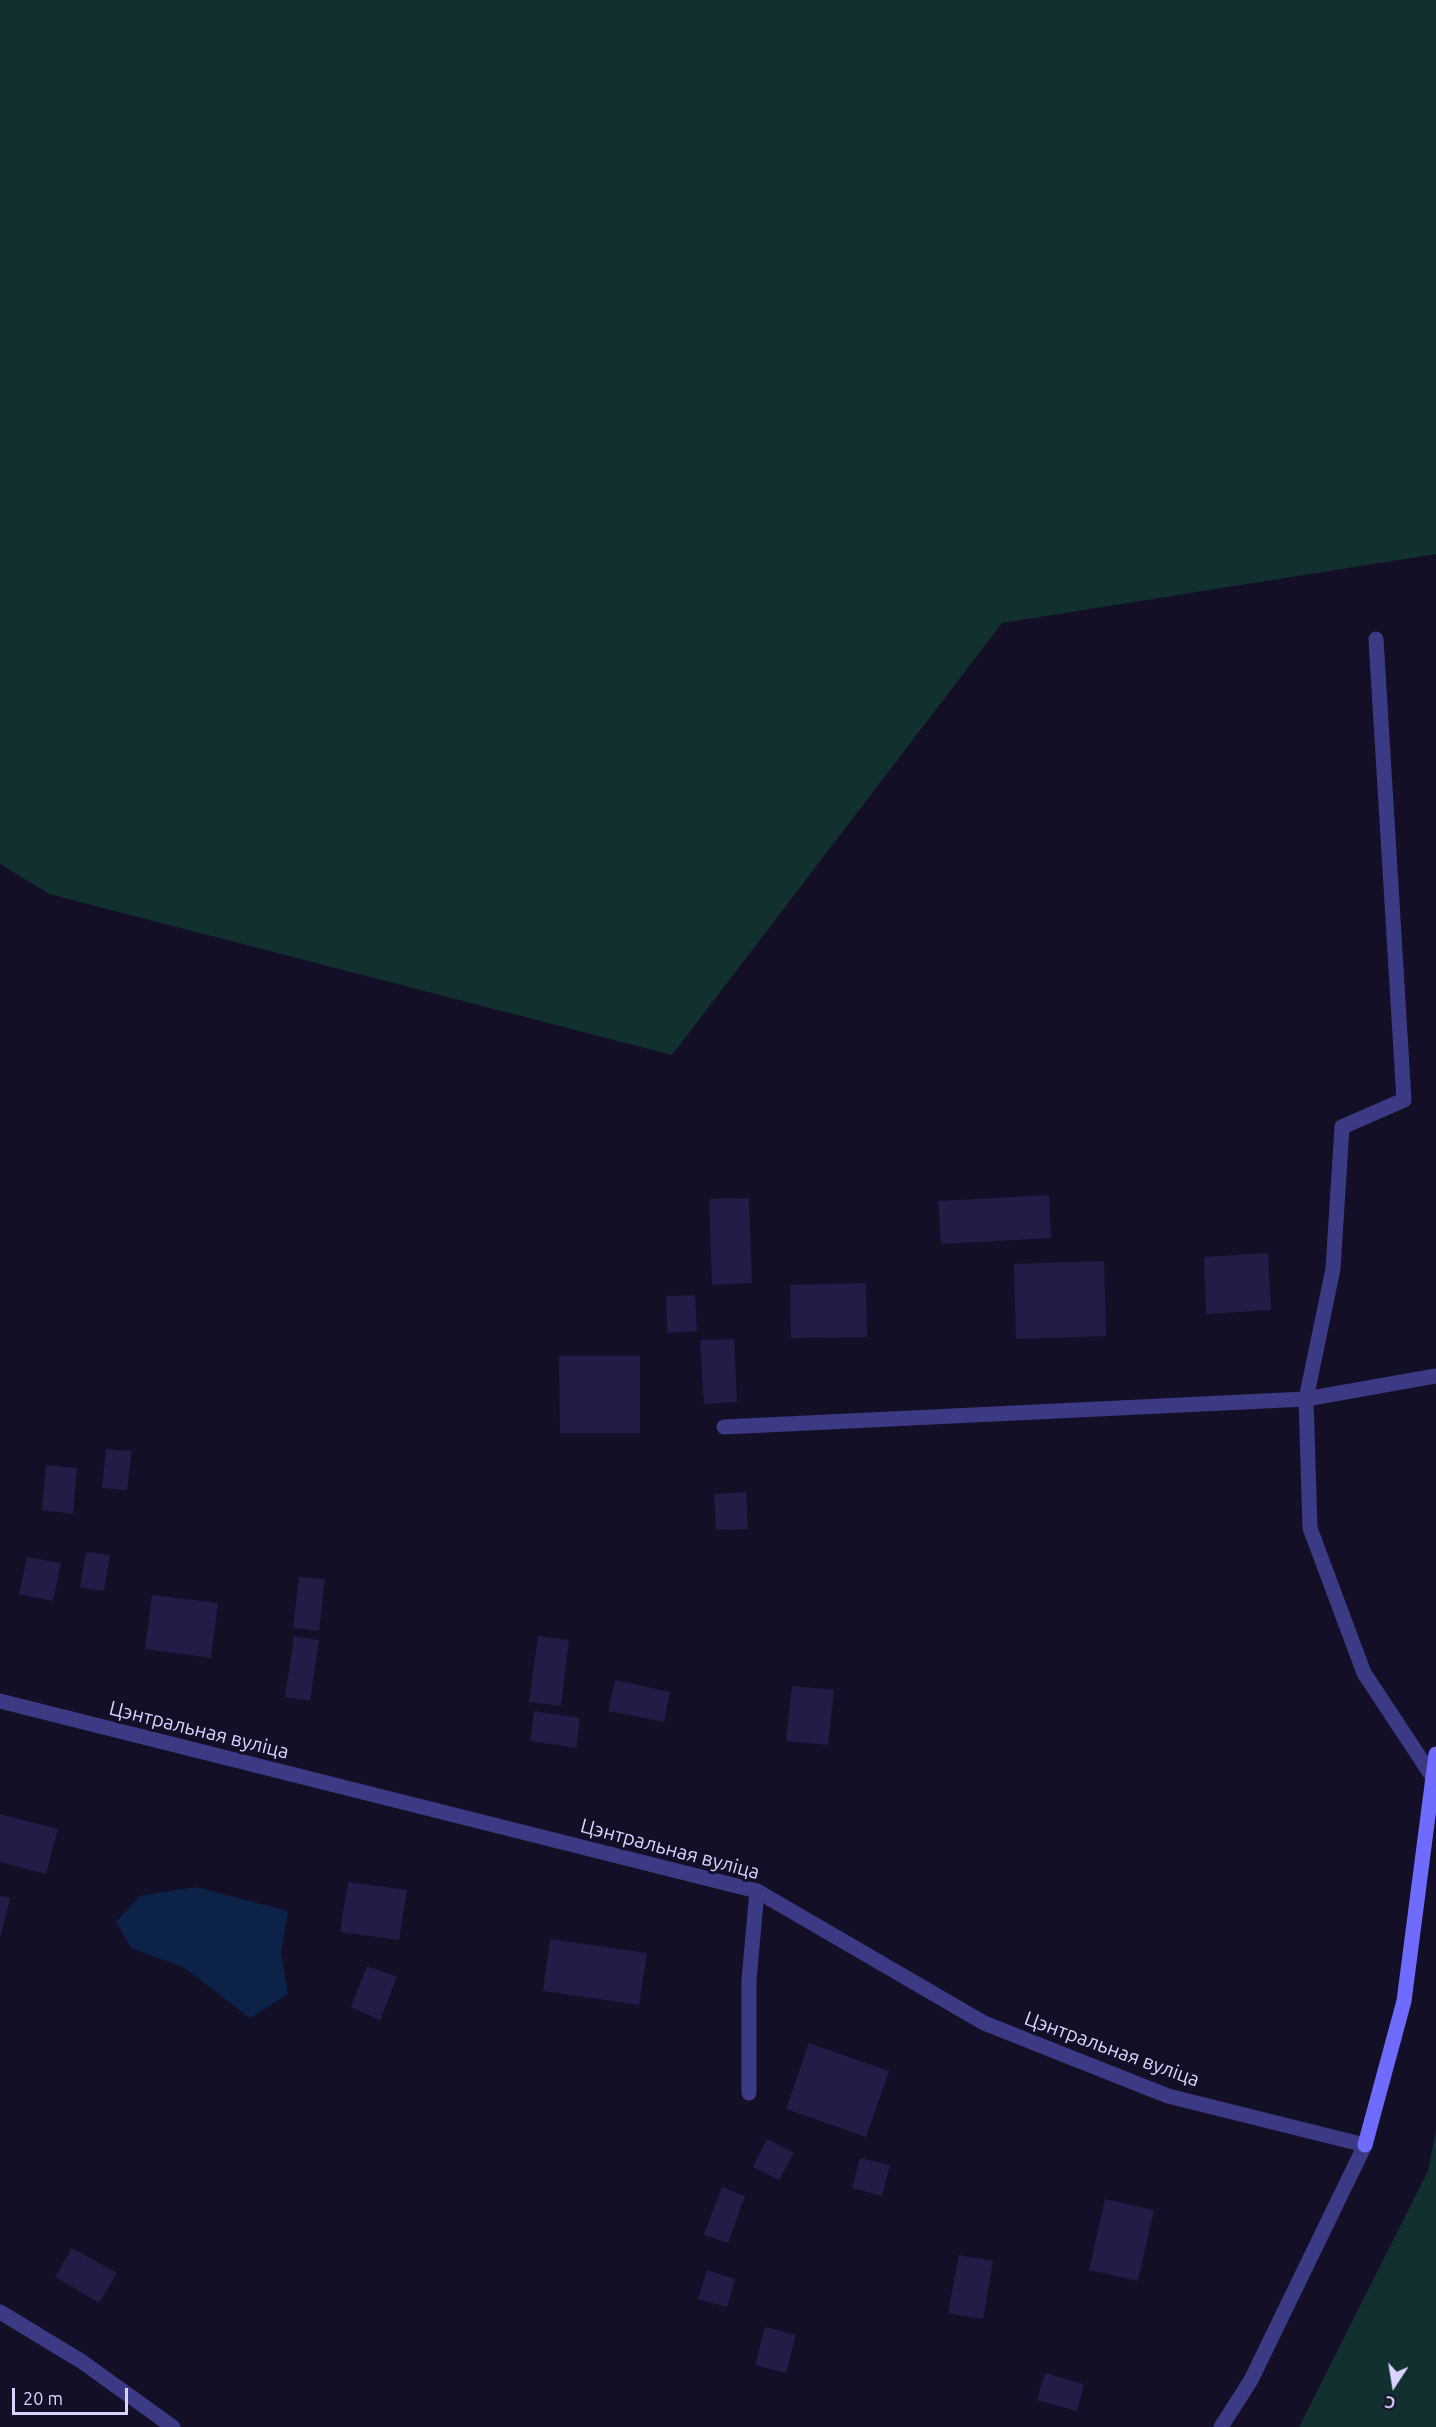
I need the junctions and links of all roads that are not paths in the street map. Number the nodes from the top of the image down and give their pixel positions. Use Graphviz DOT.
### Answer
graph roads {
  1 [pos="1376,639"];
  2 [pos="1436,1376"];
  3 [pos="1306,1399"];
  4 [pos="724,1427"];
  5 [pos="0,1701"];
  6 [pos="1436,1754"];
  7 [pos="1434,1776"];
  8 [pos="757,1892"];
  9 [pos="749,2093"];
  10 [pos="1365,2145"];
  11 [pos="0,2312"];
  12 [pos="174,2427"];
  13 [pos="1221,2427"];
  1 -- 3 [label="street"];
  2 -- 3 [label="street"];
  3 -- 4 [label="street"];
  3 -- 7 [label="street"];
  5 -- 8 [label="street, Цэнтральная вуліца"];
  6 -- 7 [label="street"];
  7 -- 10 [label="street"];
  8 -- 9 [label="street"];
  8 -- 10 [label="street, Цэнтральная вуліца"];
  10 -- 13 [label="street"];
  11 -- 12 [label="street"];
}
